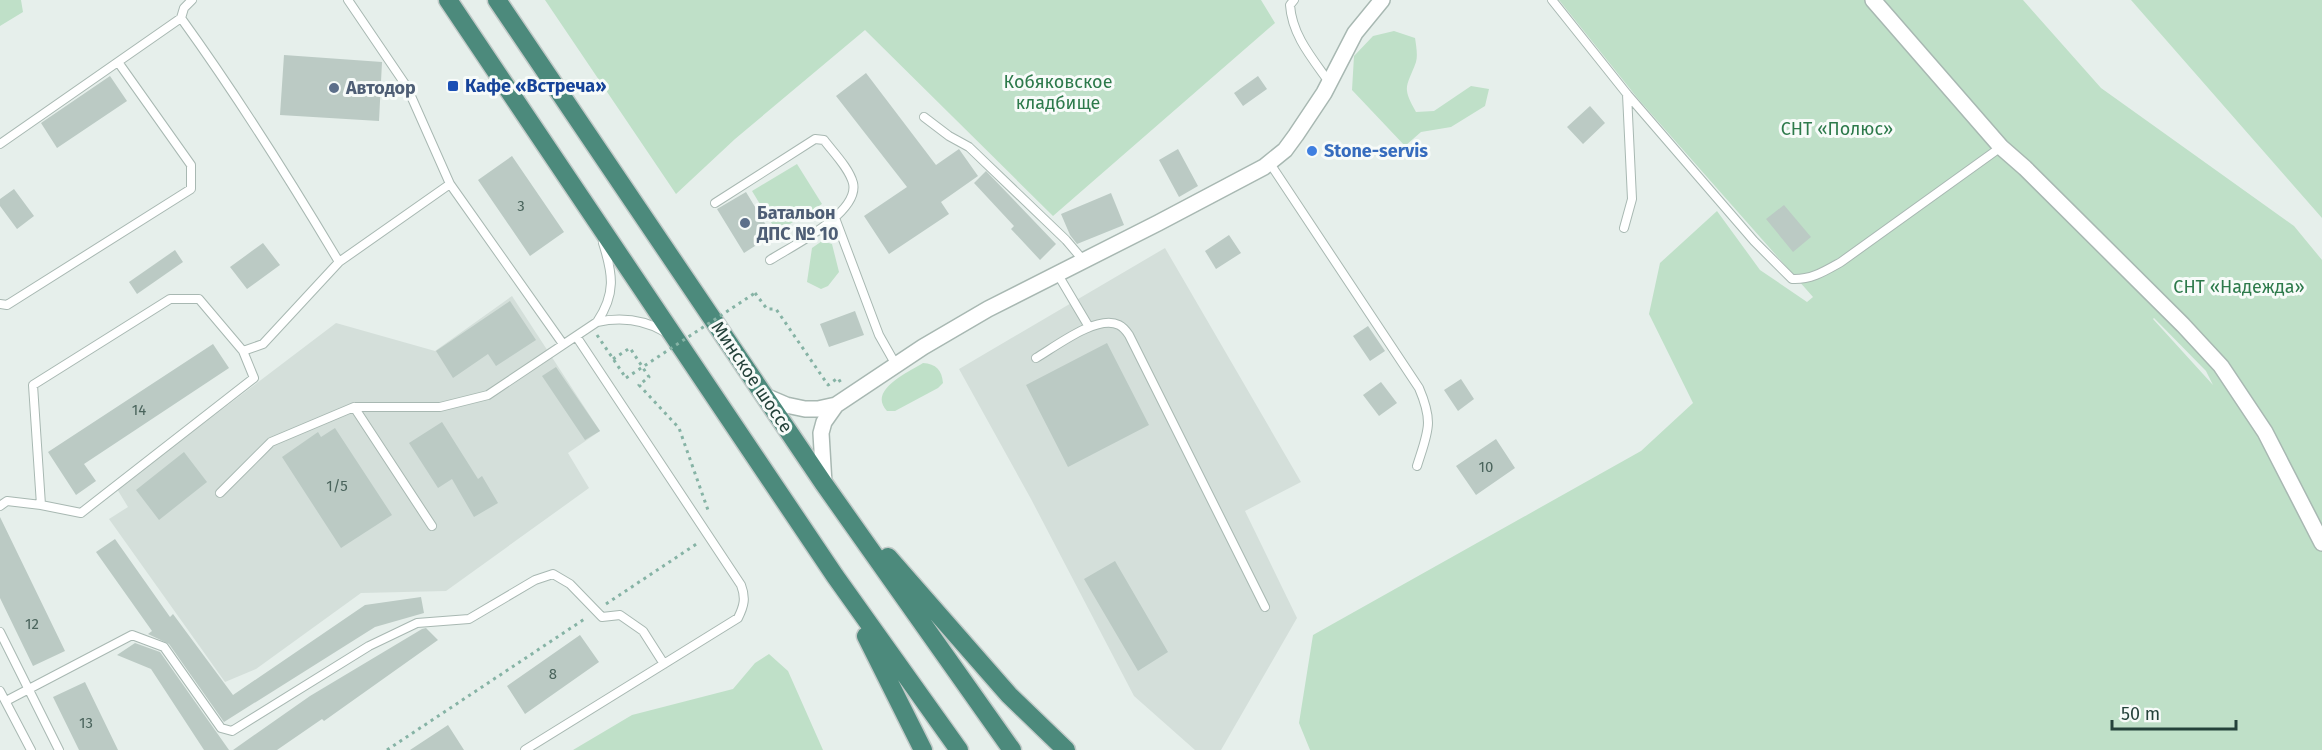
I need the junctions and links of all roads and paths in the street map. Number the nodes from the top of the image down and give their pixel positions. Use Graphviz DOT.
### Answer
graph roads {
  1 [pos="192,0"];
  2 [pos="348,0"];
  3 [pos="448,0"];
  4 [pos="497,0"];
  5 [pos="1294,0"];
  6 [pos="1382,0"];
  7 [pos="1552,0"];
  8 [pos="1873,0"];
  9 [pos="182,18"];
  10 [pos="118,62"];
  11 [pos="1329,82"];
  12 [pos="1627,94"];
  13 [pos="924,117"];
  14 [pos="0,144"];
  15 [pos="2001,147"];
  16 [pos="1269,162"];
  17 [pos="450,184"];
  18 [pos="715,203"];
  19 [pos="586,206"];
  20 [pos="835,218"];
  21 [pos="1624,228"];
  22 [pos="770,260"];
  23 [pos="1083,260"];
  24 [pos="339,262"];
  25 [pos="1057,273"];
  26 [pos="0,304"];
  27 [pos="594,324"];
  28 [pos="1089,327"];
  29 [pos="576,336"];
  30 [pos="674,338"];
  31 [pos="563,344"];
  32 [pos="243,351"];
  33 [pos="1036,358"];
  34 [pos="614,359"];
  35 [pos="896,365"];
  36 [pos="845,388"];
  37 [pos="765,396"];
  38 [pos="836,405"];
  39 [pos="354,407"];
  40 [pos="1418,466"];
  41 [pos="828,489"];
  42 [pos="220,494"];
  43 [pos="0,506"];
  44 [pos="41,506"];
  45 [pos="711,521"];
  46 [pos="432,526"];
  47 [pos="702,540"];
  48 [pos="2322,543"];
  49 [pos="835,576"];
  50 [pos="1265,607"];
  51 [pos="596,611"];
  52 [pos="0,632"];
  53 [pos="664,664"];
  54 [pos="28,690"];
  55 [pos="0,691"];
  56 [pos="6,701"];
  57 [pos="31,750"];
  58 [pos="59,750"];
  59 [pos="387,750"];
  60 [pos="525,750"];
  61 [pos="923,750"];
  62 [pos="959,750"];
  63 [pos="1012,750"];
  64 [pos="1066,750"];
  1 -- 9 [label="lane"];
  2 -- 17 [label="lane"];
  3 -- 19 [label="highway"];
  4 -- 37 [label="highway, Минское шоссе"];
  5 -- 11 [label="lane"];
  6 -- 11 [label="street"];
  7 -- 12 [label="lane"];
  8 -- 15 [label="street"];
  9 -- 10 [label="lane"];
  9 -- 24 [label="lane"];
  10 -- 14 [label="lane"];
  10 -- 26 [label="lane"];
  11 -- 16 [label="street"];
  12 -- 15 [label="lane"];
  12 -- 21 [label="lane"];
  13 -- 23 [label="lane"];
  15 -- 48 [label="street"];
  16 -- 23 [label="street"];
  16 -- 40 [label="lane"];
  17 -- 24 [label="lane"];
  17 -- 31 [label="lane"];
  18 -- 20 [label="lane"];
  19 -- 27 [label="lane"];
  19 -- 30 [label="highway"];
  20 -- 22 [label="lane"];
  20 -- 35 [label="lane"];
  23 -- 25 [label="street"];
  24 -- 32 [label="lane"];
  25 -- 28 [label="lane"];
  25 -- 35 [label="street"];
  27 -- 29 [label="lane"];
  27 -- 30 [label="lane"];
  27 -- 34 [label="path"];
  28 -- 33 [label="lane"];
  28 -- 50 [label="lane"];
  29 -- 31 [label="lane"];
  29 -- 53 [label="lane"];
  30 -- 49 [label="highway"];
  31 -- 39 [label="lane"];
  32 -- 44 [label="lane"];
  32 -- 44 [label="lane"];
  34 -- 36 [label="path, bridge"];
  34 -- 45 [label="path"];
  35 -- 38 [label="street"];
  37 -- 38 [label="street"];
  37 -- 41 [label="highway, Минское шоссе"];
  38 -- 41 [label="street"];
  39 -- 42 [label="lane"];
  39 -- 46 [label="lane"];
  41 -- 63 [label="highway, Минское шоссе"];
  41 -- 64 [label="highway"];
  43 -- 44 [label="lane"];
  47 -- 51 [label="path"];
  49 -- 61 [label="highway"];
  49 -- 62 [label="highway"];
  51 -- 53 [label="lane"];
  51 -- 54 [label="lane"];
  51 -- 59 [label="path"];
  52 -- 54 [label="lane"];
  53 -- 60 [label="lane"];
  54 -- 56 [label="lane"];
  54 -- 58 [label="lane"];
  55 -- 56 [label="lane"];
  56 -- 57 [label="lane"];
}
